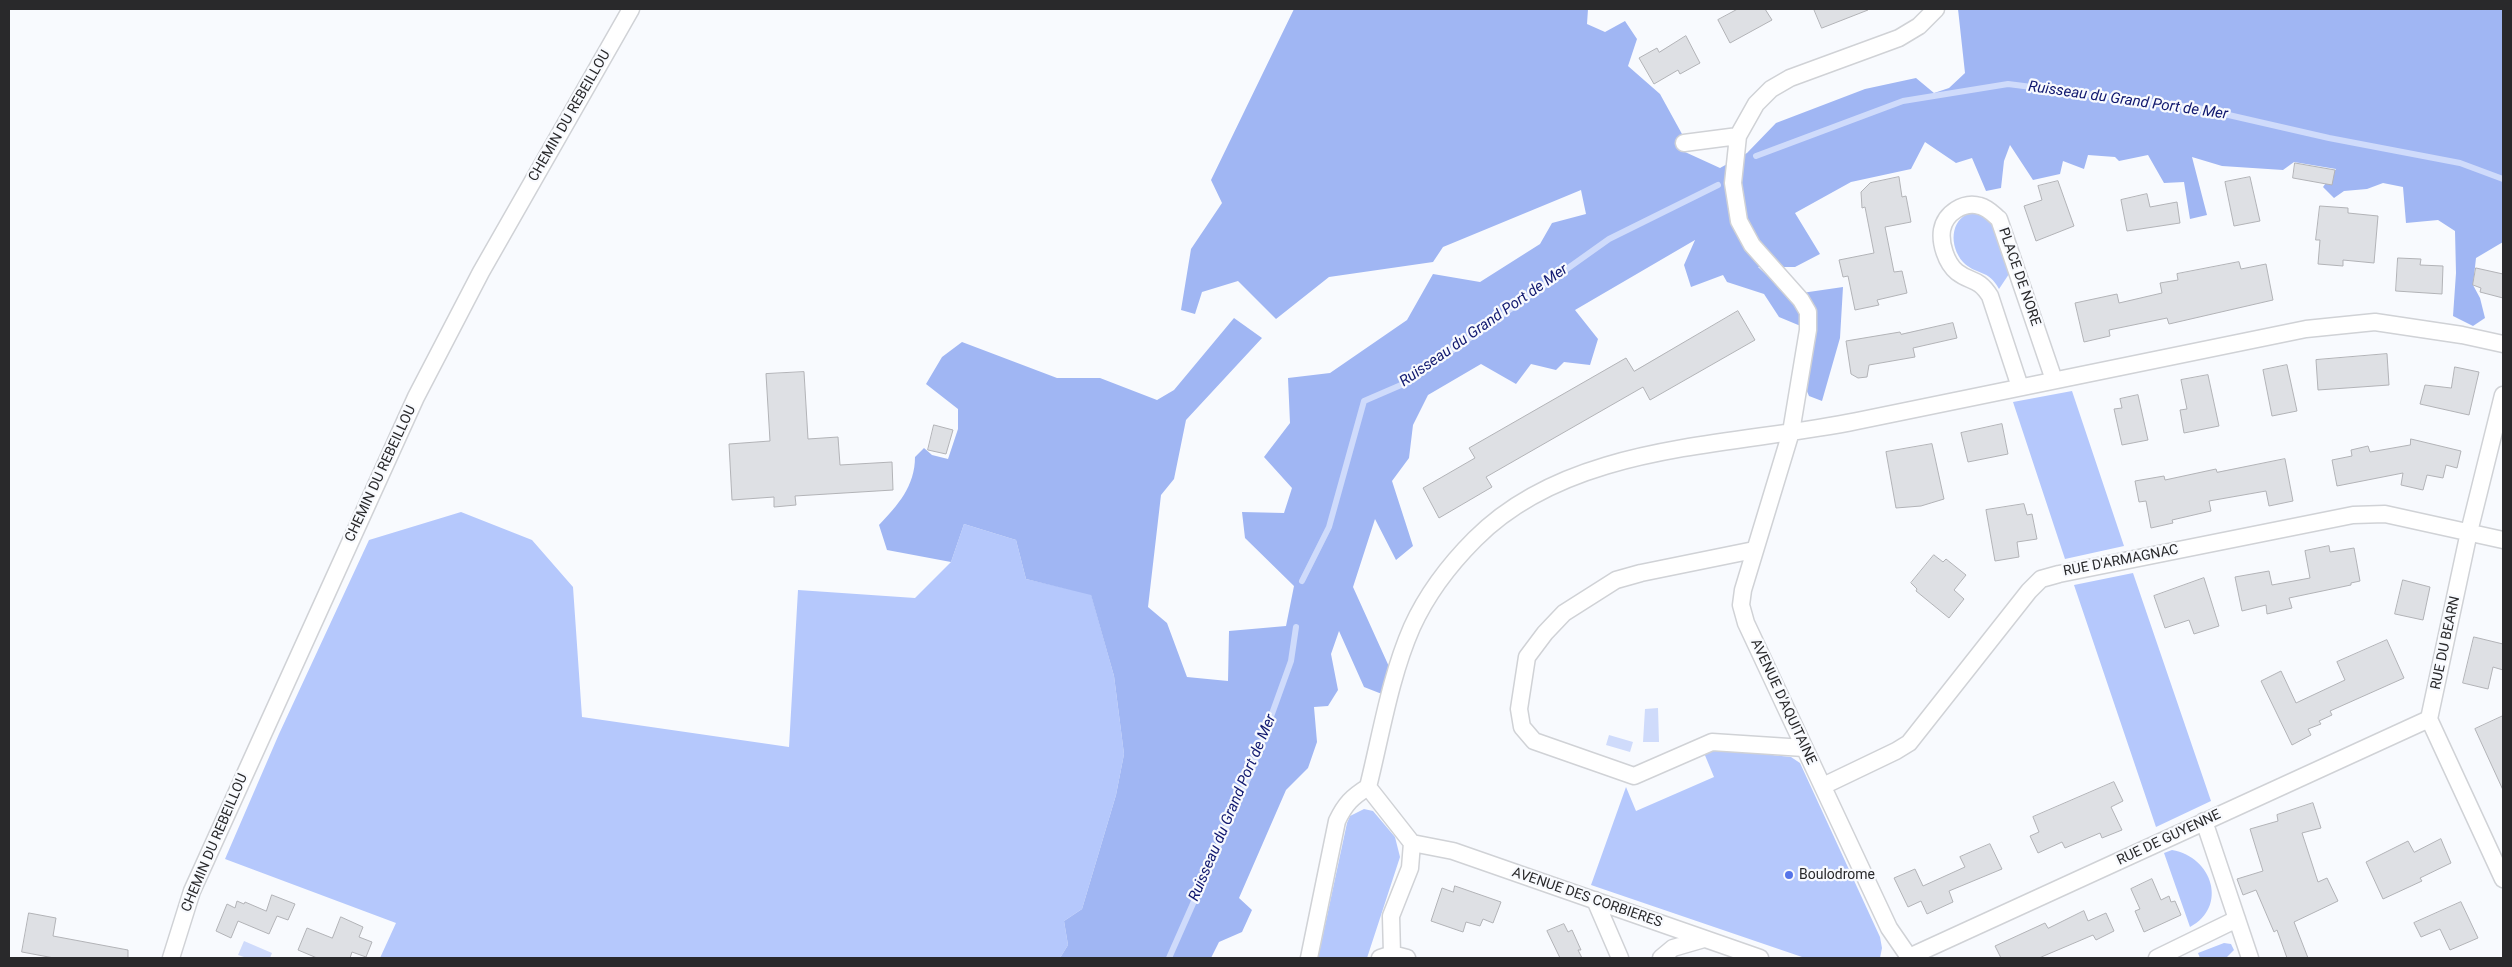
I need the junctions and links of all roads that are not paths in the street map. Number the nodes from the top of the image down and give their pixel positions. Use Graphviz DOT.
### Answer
graph roads {
  1 [pos="631,9"];
  2 [pos="1936,9"];
  3 [pos="1738,136"];
  4 [pos="1684,143"];
  5 [pos="2503,344"];
  6 [pos="2054,380"];
  7 [pos="2020,387"];
  8 [pos="2503,395"];
  9 [pos="1791,432"];
  10 [pos="2469,532"];
  11 [pos="2503,540"];
  12 [pos="1754,550"];
  13 [pos="2429,719"];
  14 [pos="1804,748"];
  15 [pos="1822,786"];
  16 [pos="1368,787"];
  17 [pos="2204,821"];
  18 [pos="1412,843"];
  19 [pos="2503,879"];
  20 [pos="1596,900"];
  21 [pos="2236,919"];
  22 [pos="1704,939"];
  23 [pos="1393,957"];
  24 [pos="171,958"];
  25 [pos="1309,958"];
  26 [pos="1620,958"];
  27 [pos="1660,958"];
  28 [pos="1760,958"];
  29 [pos="1908,958"];
  30 [pos="2157,958"];
  31 [pos="2250,958"];
  1 -- 24 [label="street, CHEMIN DU REBEILLOU"];
  2 -- 3 [label="street"];
  3 -- 4 [label="street"];
  3 -- 9 [label="street, AVENUE D'AQUITAINE"];
  5 -- 6 [label="street"];
  6 -- 7 [label="street"];
  6 -- 7 [label="street, PLACE DE NORE"];
  7 -- 9 [label="street"];
  8 -- 10 [label="street, RUE DU BEARN"];
  9 -- 12 [label="street, AVENUE D'AQUITAINE"];
  9 -- 16 [label="street"];
  10 -- 11 [label="street, RUE D'ARMAGNAC"];
  10 -- 13 [label="street, RUE DU BEARN"];
  10 -- 15 [label="street, RUE D'ARMAGNAC"];
  12 -- 14 [label="street, AVENUE D'AQUITAINE"];
  12 -- 14 [label="street"];
  13 -- 17 [label="street, RUE DE GUYENNE"];
  13 -- 19 [label="street"];
  14 -- 15 [label="street, AVENUE D'AQUITAINE"];
  15 -- 29 [label="street, AVENUE D'AQUITAINE"];
  16 -- 18 [label="street"];
  16 -- 25 [label="street"];
  17 -- 21 [label="street"];
  17 -- 29 [label="street, RUE DE GUYENNE"];
  18 -- 20 [label="street, AVENUE DES CORBIERES"];
  18 -- 23 [label="street"];
  20 -- 22 [label="street, AVENUE DES CORBIERES"];
  20 -- 26 [label="street"];
  21 -- 30 [label="street"];
  21 -- 31 [label="street"];
  22 -- 27 [label="street"];
  22 -- 28 [label="street, AVENUE DES CORBIERES"];
}
